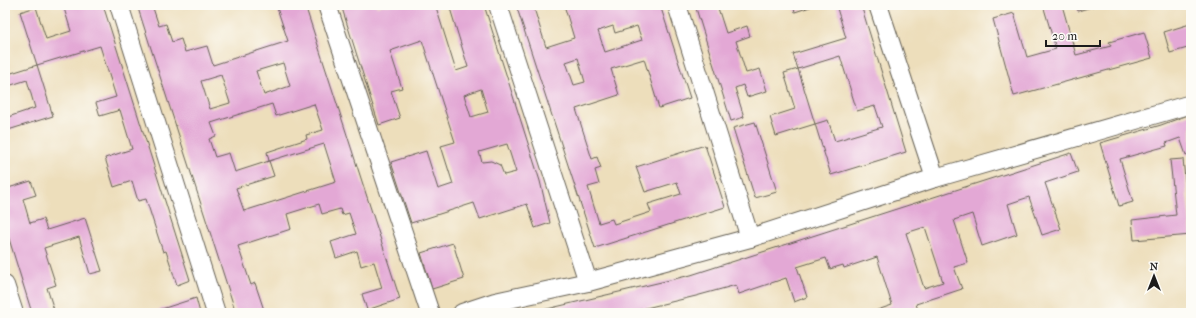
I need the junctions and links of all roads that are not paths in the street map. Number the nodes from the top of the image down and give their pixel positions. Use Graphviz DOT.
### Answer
graph roads {
  1 [pos="119,5"];
  2 [pos="327,5"];
  3 [pos="498,5"];
  4 [pos="677,5"];
  5 [pos="878,5"];
  6 [pos="1191,104"];
  7 [pos="935,178"];
  8 [pos="750,238"];
  9 [pos="588,282"];
  10 [pos="5,285"];
  11 [pos="14,313"];
  12 [pos="216,313"];
  13 [pos="430,313"];
  14 [pos="462,313"];
  1 -- 12 [label="street"];
  2 -- 13 [label="street"];
  3 -- 9 [label="street"];
  4 -- 8 [label="street"];
  5 -- 7 [label="street"];
  6 -- 7 [label="street"];
  7 -- 8 [label="street"];
  8 -- 9 [label="street"];
  9 -- 14 [label="street"];
  10 -- 11 [label="street"];
}
